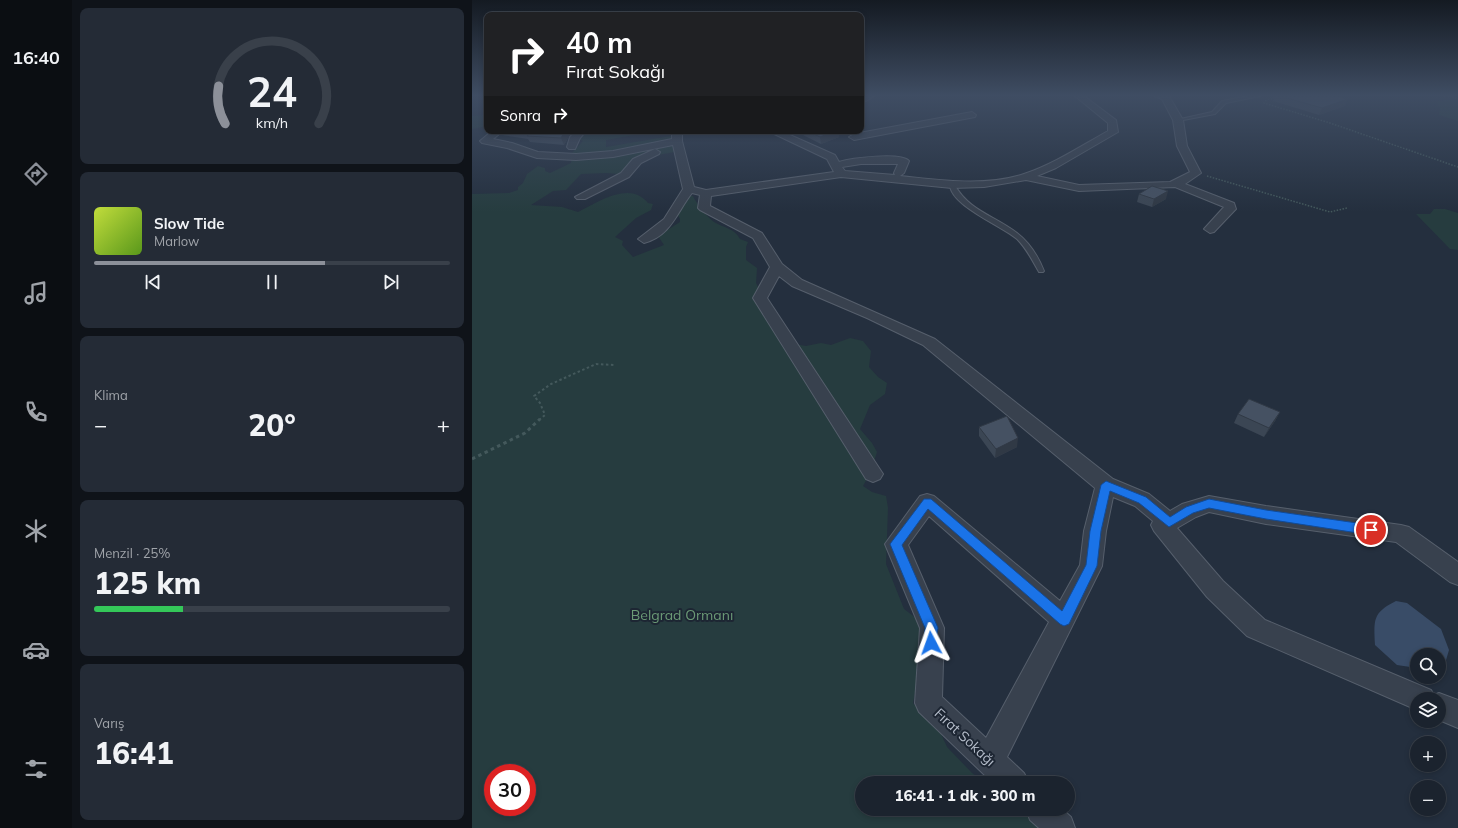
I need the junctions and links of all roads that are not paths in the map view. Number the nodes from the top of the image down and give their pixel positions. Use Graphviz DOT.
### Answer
graph roads {
  1 [pos="493,135"];
  2 [pos="578,135"];
  3 [pos="782,135"];
  4 [pos="854,135"];
  5 [pos="1108,135"];
  6 [pos="1180,135"];
  7 [pos="677,136"];
  8 [pos="666,144"];
  9 [pos="873,145"];
  10 [pos="572,146"];
  11 [pos="838,170"];
  12 [pos="899,172"];
  13 [pos="1026,177"];
  14 [pos="1176,184"];
  15 [pos="952,186"];
  16 [pos="698,191"];
  17 [pos="581,197"];
  18 [pos="1210,229"];
  19 [pos="644,239"];
  20 [pos="777,267"];
  21 [pos="1041,271"];
  22 [pos="873,474"];
  23 [pos="1106,485"];
  24 [pos="1169,522"];
  25 [pos="1458,575"];
  26 [pos="1064,620"];
  27 [pos="1410,694"];
  28 [pos="1446,709"];
  29 [pos="1458,714"];
  30 [pos="990,760"];
  31 [pos="1007,776"];
  32 [pos="1048,816"];
  33 [pos="1060,828"];
  1 -- 8 [label="street"];
  2 -- 10 [label="street"];
  3 -- 11 [label="street"];
  4 -- 9 [label="street"];
  5 -- 13 [label="street"];
  6 -- 14 [label="street"];
  7 -- 8 [label="street"];
  7 -- 16 [label="street"];
  8 -- 17 [label="street"];
  11 -- 12 [label="street"];
  11 -- 15 [label="street"];
  11 -- 16 [label="street"];
  13 -- 14 [label="street"];
  13 -- 15 [label="street"];
  14 -- 18 [label="street"];
  15 -- 21 [label="lane"];
  16 -- 19 [label="street"];
  16 -- 20 [label="street"];
  20 -- 22 [label="street"];
  20 -- 23 [label="street"];
  23 -- 24 [label="street"];
  23 -- 26 [label="street"];
  24 -- 25 [label="street"];
  24 -- 27 [label="street"];
  26 -- 30 [label="street"];
  26 -- 30 [label="street, Fırat Sokağı"];
  28 -- 29 [label="street"];
  30 -- 31 [label="street, Fırat Sokağı"];
  32 -- 33 [label="street"];
}
